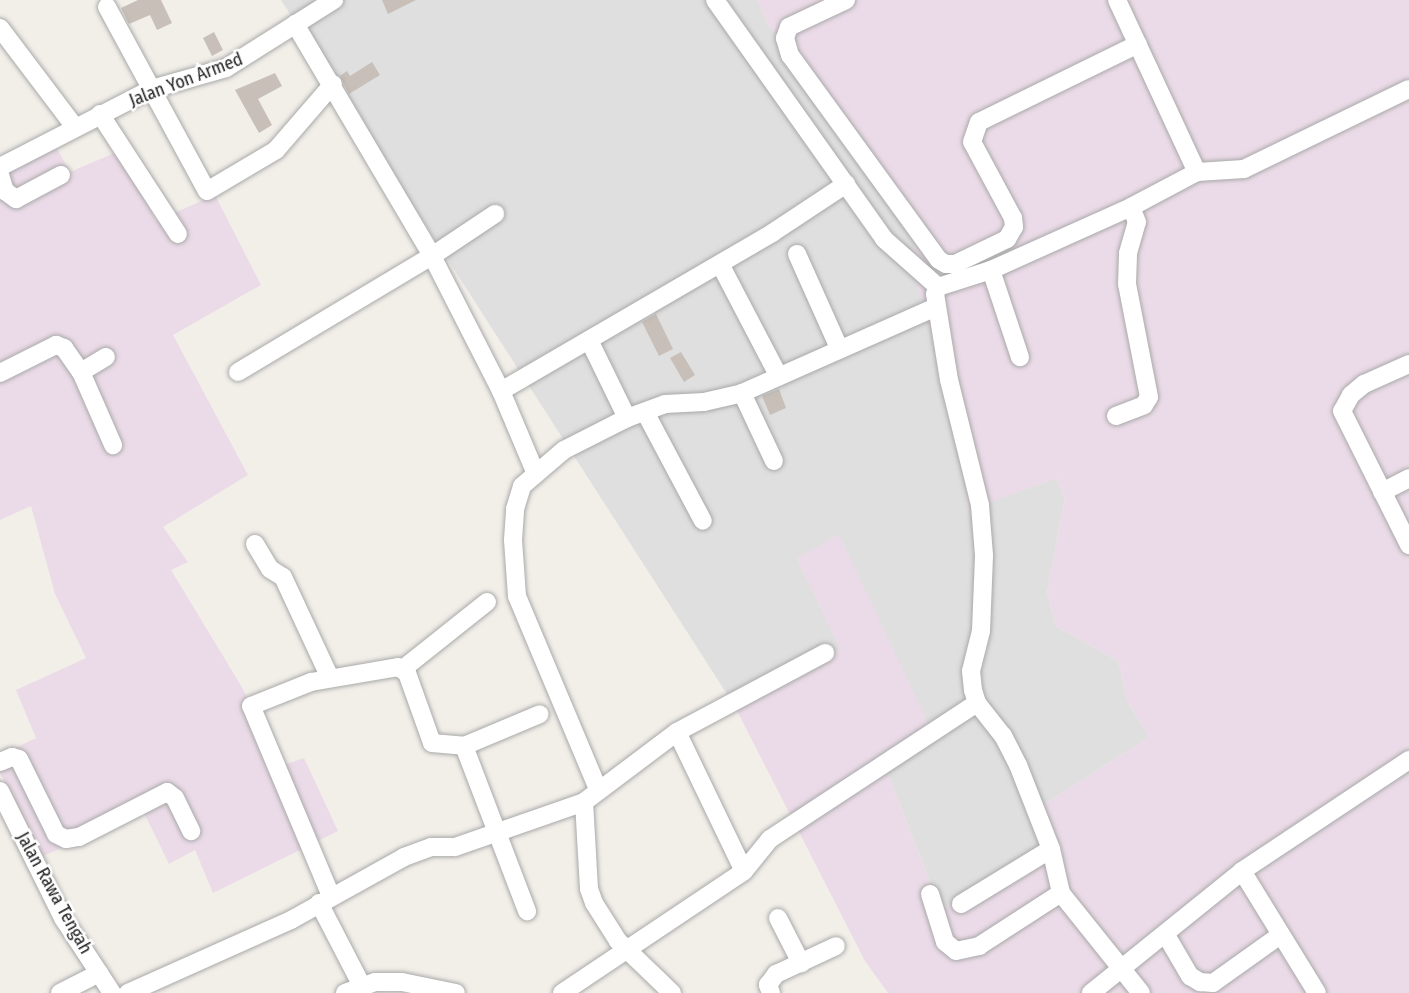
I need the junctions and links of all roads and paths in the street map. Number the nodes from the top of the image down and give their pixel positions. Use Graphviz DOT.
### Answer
graph roads {
  1 [pos="334,0"];
  2 [pos="715,0"];
  3 [pos="846,0"];
  4 [pos="1117,0"];
  5 [pos="107,7"];
  6 [pos="295,24"];
  7 [pos="0,28"];
  8 [pos="1138,44"];
  9 [pos="333,84"];
  10 [pos="152,89"];
  11 [pos="1409,89"];
  12 [pos="100,114"];
  13 [pos="74,126"];
  14 [pos="0,167"];
  15 [pos="1197,172"];
  16 [pos="0,175"];
  17 [pos="61,175"];
  18 [pos="846,184"];
  19 [pos="1131,207"];
  20 [pos="495,213"];
  21 [pos="178,234"];
  22 [pos="797,254"];
  23 [pos="432,256"];
  24 [pos="720,264"];
  25 [pos="991,270"];
  26 [pos="938,287"];
  27 [pos="934,308"];
  28 [pos="589,340"];
  29 [pos="839,348"];
  30 [pos="106,357"];
  31 [pos="1020,357"];
  32 [pos="1409,364"];
  33 [pos="81,372"];
  34 [pos="238,372"];
  35 [pos="0,373"];
  36 [pos="778,375"];
  37 [pos="501,391"];
  38 [pos="742,393"];
  39 [pos="645,412"];
  40 [pos="1116,416"];
  41 [pos="627,418"];
  42 [pos="113,445"];
  43 [pos="774,461"];
  44 [pos="536,474"];
  45 [pos="1409,478"];
  46 [pos="1382,492"];
  47 [pos="703,521"];
  48 [pos="255,544"];
  49 [pos="1409,545"];
  50 [pos="487,602"];
  51 [pos="825,653"];
  52 [pos="404,668"];
  53 [pos="330,678"];
  54 [pos="977,703"];
  55 [pos="540,714"];
  56 [pos="677,732"];
  57 [pos="464,746"];
  58 [pos="1409,760"];
  59 [pos="0,762"];
  60 [pos="598,789"];
  61 [pos="0,791"];
  62 [pos="584,802"];
  63 [pos="498,830"];
  64 [pos="191,831"];
  65 [pos="1051,849"];
  66 [pos="744,871"];
  67 [pos="1242,872"];
  68 [pos="1060,893"];
  69 [pos="930,894"];
  70 [pos="325,899"];
  71 [pos="961,904"];
  72 [pos="527,910"];
  73 [pos="778,918"];
  74 [pos="1166,935"];
  75 [pos="1279,936"];
  76 [pos="836,946"];
  77 [pos="626,949"];
  78 [pos="801,963"];
  79 [pos="1122,970"];
  80 [pos="99,973"];
  81 [pos="361,984"];
  82 [pos="60,993"];
  83 [pos="112,993"];
  84 [pos="128,993"];
  85 [pos="345,993"];
  86 [pos="456,993"];
  87 [pos="562,993"];
  88 [pos="672,993"];
  89 [pos="771,993"];
  90 [pos="1091,993"];
  91 [pos="1141,993"];
  92 [pos="1317,993"];
  1 -- 6 [label="street, Jalan Yon Armed"];
  2 -- 18 [label="street"];
  3 -- 8 [label="street"];
  4 -- 8 [label="street"];
  5 -- 10 [label="street"];
  6 -- 9 [label="street"];
  6 -- 10 [label="street, Jalan Yon Armed"];
  7 -- 13 [label="street"];
  8 -- 15 [label="street"];
  9 -- 10 [label="street"];
  9 -- 23 [label="street"];
  10 -- 12 [label="street, Jalan Yon Armed"];
  11 -- 15 [label="street"];
  12 -- 13 [label="street, Jalan Yon Armed"];
  12 -- 21 [label="street"];
  13 -- 14 [label="street, Jalan Yon Armed"];
  15 -- 19 [label="street"];
  16 -- 17 [label="street"];
  18 -- 24 [label="street"];
  18 -- 26 [label="street"];
  19 -- 25 [label="street"];
  19 -- 40 [label="street"];
  20 -- 23 [label="street"];
  22 -- 29 [label="street"];
  23 -- 34 [label="street"];
  23 -- 37 [label="street"];
  24 -- 28 [label="street"];
  24 -- 36 [label="street"];
  25 -- 26 [label="street"];
  25 -- 31 [label="street"];
  26 -- 27 [label="street"];
  27 -- 29 [label="street"];
  27 -- 54 [label="street"];
  28 -- 37 [label="street"];
  28 -- 41 [label="street"];
  29 -- 36 [label="street"];
  30 -- 33 [label="street"];
  32 -- 46 [label="street"];
  33 -- 35 [label="street"];
  33 -- 42 [label="street"];
  36 -- 38 [label="street"];
  37 -- 44 [label="street"];
  38 -- 39 [label="street"];
  38 -- 43 [label="street"];
  39 -- 41 [label="street"];
  39 -- 47 [label="street"];
  41 -- 44 [label="street"];
  44 -- 60 [label="street"];
  45 -- 46 [label="street"];
  46 -- 49 [label="street"];
  48 -- 53 [label="street"];
  50 -- 52 [label="street"];
  51 -- 56 [label="street"];
  52 -- 53 [label="street"];
  52 -- 57 [label="street"];
  53 -- 70 [label="street"];
  54 -- 65 [label="street"];
  54 -- 66 [label="street"];
  55 -- 57 [label="street"];
  56 -- 60 [label="street"];
  56 -- 66 [label="street"];
  57 -- 63 [label="street"];
  58 -- 67 [label="street"];
  59 -- 64 [label="street"];
  60 -- 62 [label="street"];
  61 -- 80 [label="street, Jalan Rawa Tengah"];
  62 -- 63 [label="street"];
  62 -- 77 [label="street"];
  63 -- 70 [label="street"];
  63 -- 72 [label="street"];
  65 -- 68 [label="street"];
  65 -- 71 [label="street"];
  66 -- 77 [label="street"];
  67 -- 74 [label="street"];
  67 -- 75 [label="street"];
  68 -- 69 [label="street"];
  68 -- 79 [label="street"];
  70 -- 81 [label="street"];
  70 -- 84 [label="street"];
  73 -- 78 [label="street"];
  74 -- 75 [label="street"];
  74 -- 79 [label="street"];
  75 -- 92 [label="street"];
  76 -- 78 [label="street"];
  77 -- 87 [label="street"];
  77 -- 88 [label="street"];
  78 -- 89 [label="street"];
  79 -- 90 [label="street"];
  79 -- 91 [label="street"];
  80 -- 82 [label="street"];
  80 -- 83 [label="street, Jalan Rawa Tengah"];
  81 -- 85 [label="street"];
  81 -- 86 [label="street"];
}
